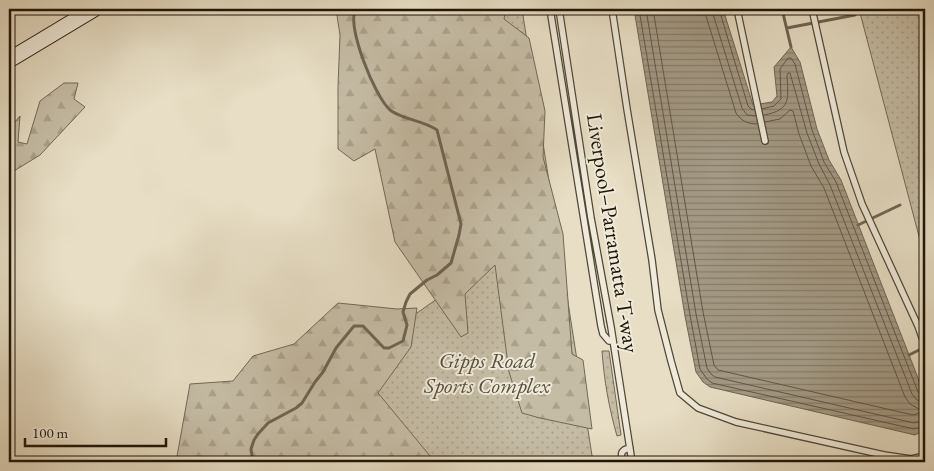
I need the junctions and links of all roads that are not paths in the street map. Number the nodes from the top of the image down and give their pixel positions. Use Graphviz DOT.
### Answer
graph roads {
  1 [pos="94,9"];
  2 [pos="550,9"];
  3 [pos="559,9"];
  4 [pos="612,9"];
  5 [pos="737,9"];
  6 [pos="812,9"];
  7 [pos="9,60"];
  8 [pos="765,141"];
  9 [pos="613,341"];
  10 [pos="925,346"];
  11 [pos="630,448"];
  12 [pos="925,456"];
  13 [pos="622,462"];
  14 [pos="632,462"];
  1 -- 7 [label="main road"];
  2 -- 9 [label="lane"];
  3 -- 9 [label="lane, Liverpool–Parramatta T-way"];
  4 -- 12 [label="lane"];
  5 -- 8 [label="lane"];
  6 -- 10 [label="lane"];
  9 -- 11 [label="lane, Liverpool–Parramatta T-way"];
  11 -- 13 [label="lane"];
  11 -- 14 [label="lane, Liverpool–Parramatta T-way"];
}
